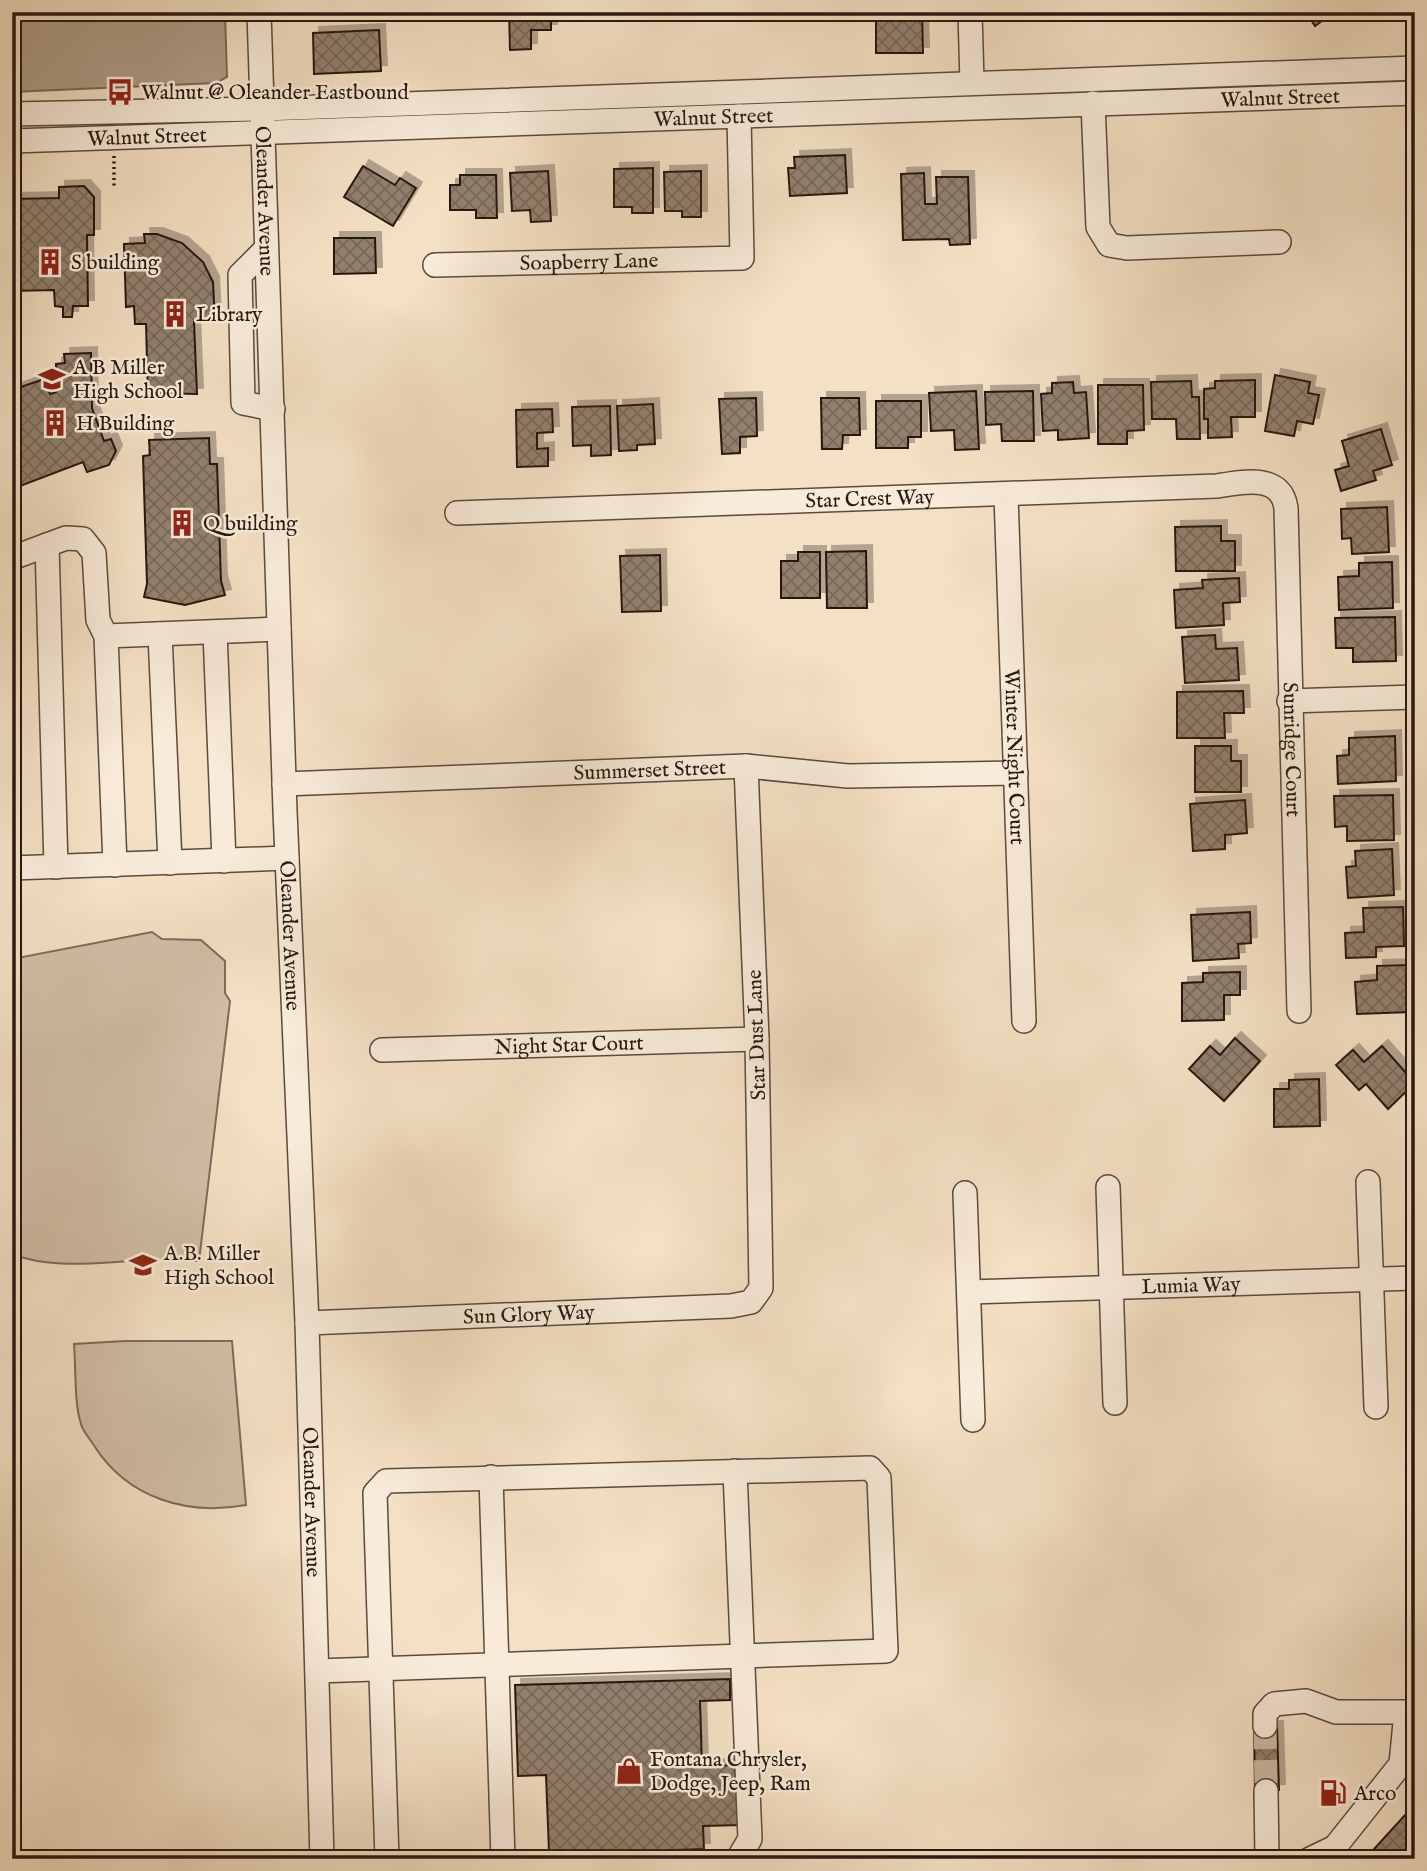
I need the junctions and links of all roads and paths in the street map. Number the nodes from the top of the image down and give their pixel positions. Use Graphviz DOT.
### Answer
graph roads {
  1 [pos="259,12"];
  2 [pos="970,12"];
  3 [pos="1415,68"];
  4 [pos="972,82"];
  5 [pos="1415,93"];
  6 [pos="1093,103"];
  7 [pos="262,109"];
  8 [pos="12,114"];
  9 [pos="738,116"];
  10 [pos="263,133"];
  11 [pos="12,141"];
  12 [pos="114,154"];
  13 [pos="114,188"];
  14 [pos="1279,242"];
  15 [pos="435,265"];
  16 [pos="1280,490"];
  17 [pos="1006,495"];
  18 [pos="457,513"];
  19 [pos="47,545"];
  20 [pos="12,558"];
  21 [pos="279,629"];
  22 [pos="215,632"];
  23 [pos="160,634"];
  24 [pos="106,636"];
  25 [pos="1415,698"];
  26 [pos="1289,701"];
  27 [pos="747,766"];
  28 [pos="1016,773"];
  29 [pos="284,784"];
  30 [pos="287,858"];
  31 [pos="224,861"];
  32 [pos="170,863"];
  33 [pos="115,865"];
  34 [pos="56,867"];
  35 [pos="12,868"];
  36 [pos="1299,1011"];
  37 [pos="1024,1021"];
  38 [pos="757,1039"];
  39 [pos="382,1050"];
  40 [pos="1368,1182"];
  41 [pos="1108,1187"];
  42 [pos="965,1194"];
  43 [pos="1415,1278"];
  44 [pos="1371,1280"];
  45 [pos="1112,1288"];
  46 [pos="969,1292"];
  47 [pos="751,1302"];
  48 [pos="307,1323"];
  49 [pos="1115,1403"];
  50 [pos="1376,1407"];
  51 [pos="973,1420"];
  52 [pos="735,1471"];
  53 [pos="491,1478"];
  54 [pos="744,1656"];
  55 [pos="498,1665"];
  56 [pos="381,1668"];
  57 [pos="317,1671"];
  58 [pos="1411,1712"];
  59 [pos="1265,1726"];
  60 [pos="1266,1791"];
  61 [pos="322,1859"];
  62 [pos="387,1859"];
  63 [pos="503,1859"];
  64 [pos="738,1859"];
  65 [pos="1268,1859"];
  66 [pos="1310,1859"];
  1 -- 7 [label="street, Oleander Avenue"];
  2 -- 4 [label="street"];
  3 -- 4 [label="street, Walnut Street"];
  4 -- 7 [label="street, Walnut Street"];
  5 -- 6 [label="street, Walnut Street"];
  6 -- 9 [label="street, Walnut Street"];
  6 -- 14 [label="street"];
  7 -- 8 [label="street, Walnut Street"];
  7 -- 10 [label="street, Oleander Avenue"];
  9 -- 10 [label="street, Walnut Street"];
  9 -- 15 [label="street, Soapberry Lane"];
  10 -- 11 [label="street, Walnut Street"];
  10 -- 21 [label="street, Oleander Avenue"];
  12 -- 13 [label="path"];
  16 -- 17 [label="street, Star Crest Way"];
  16 -- 26 [label="street, Sunridge Court"];
  17 -- 18 [label="street, Star Crest Way"];
  17 -- 28 [label="street, Winter Night Court"];
  19 -- 20 [label="street"];
  19 -- 24 [label="street"];
  19 -- 34 [label="street"];
  21 -- 22 [label="street"];
  21 -- 29 [label="street, Oleander Avenue"];
  22 -- 23 [label="street"];
  22 -- 31 [label="street"];
  23 -- 24 [label="street"];
  23 -- 32 [label="street"];
  24 -- 33 [label="street"];
  25 -- 26 [label="street"];
  26 -- 36 [label="street, Sunridge Court"];
  27 -- 28 [label="street, Summerset Street"];
  27 -- 29 [label="street, Summerset Street"];
  27 -- 38 [label="street, Star Dust Lane"];
  28 -- 37 [label="street, Winter Night Court"];
  29 -- 30 [label="street, Oleander Avenue"];
  30 -- 31 [label="street"];
  30 -- 48 [label="street, Oleander Avenue"];
  31 -- 32 [label="street"];
  32 -- 33 [label="street"];
  33 -- 34 [label="street"];
  34 -- 35 [label="street"];
  38 -- 39 [label="street, Night Star Court"];
  38 -- 47 [label="street, Star Dust Lane"];
  40 -- 44 [label="street"];
  41 -- 45 [label="street"];
  42 -- 46 [label="street"];
  43 -- 44 [label="street, Lumia Way"];
  44 -- 45 [label="street, Lumia Way"];
  44 -- 50 [label="street"];
  45 -- 46 [label="street, Lumia Way"];
  45 -- 49 [label="street"];
  46 -- 51 [label="street"];
  47 -- 48 [label="street, Sun Glory Way"];
  48 -- 57 [label="street, Oleander Avenue"];
  52 -- 53 [label="street"];
  52 -- 54 [label="street"];
  52 -- 54 [label="street"];
  53 -- 55 [label="street"];
  53 -- 56 [label="street"];
  54 -- 55 [label="street"];
  54 -- 64 [label="street"];
  55 -- 56 [label="street"];
  55 -- 63 [label="street"];
  56 -- 57 [label="street"];
  56 -- 62 [label="street"];
  57 -- 61 [label="street, Oleander Avenue"];
  58 -- 59 [label="street"];
  58 -- 66 [label="street"];
  60 -- 65 [label="street"];
}
